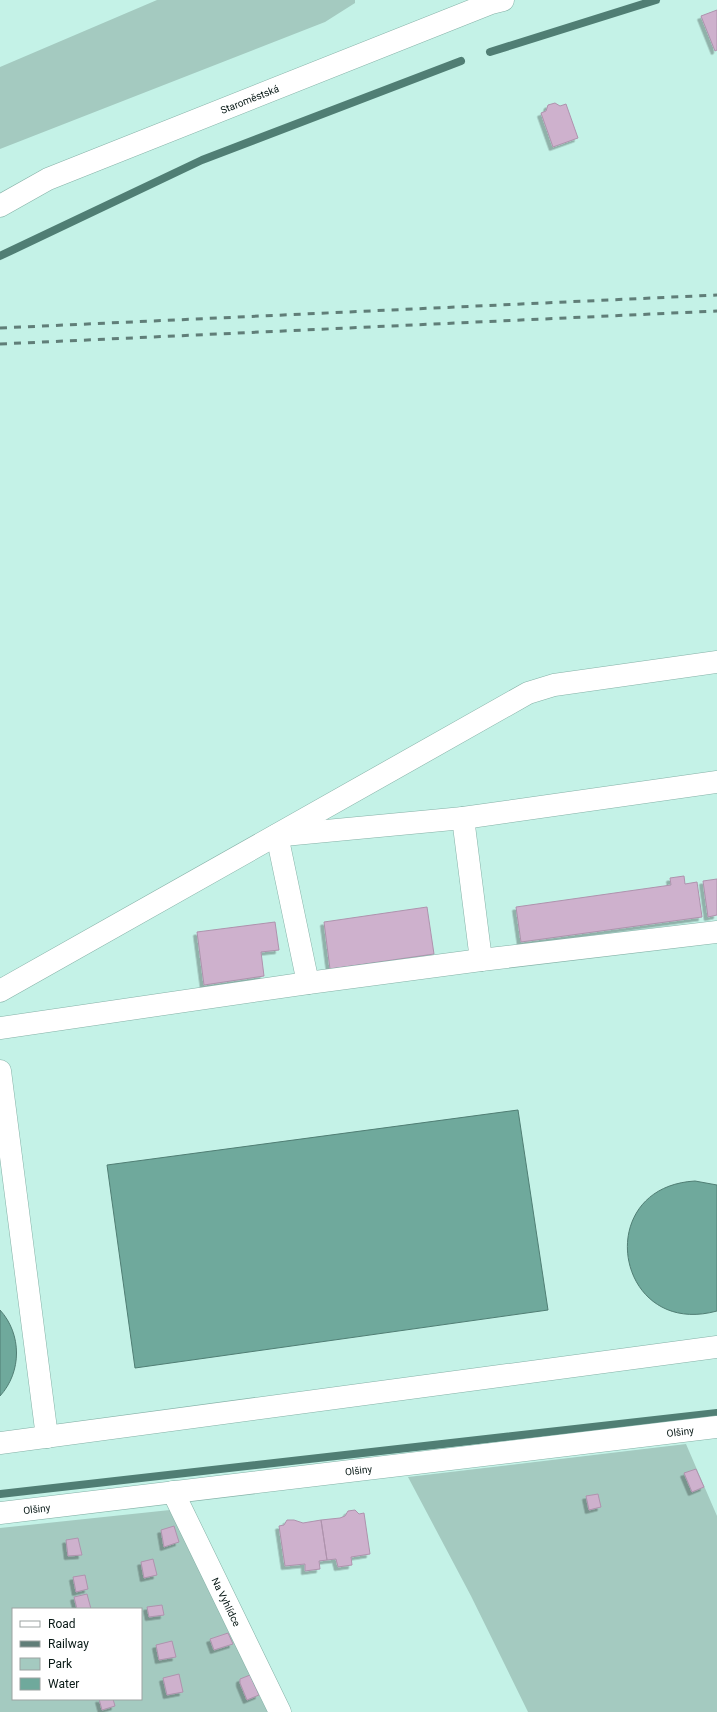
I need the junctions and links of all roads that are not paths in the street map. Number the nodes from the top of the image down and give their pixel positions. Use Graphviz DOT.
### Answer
graph roads {
  1 [pos="495,1"];
  2 [pos="0,206"];
  3 [pos="717,662"];
  4 [pos="717,782"];
  5 [pos="463,818"];
  6 [pos="276,835"];
  7 [pos="717,932"];
  8 [pos="482,960"];
  9 [pos="308,983"];
  10 [pos="0,991"];
  11 [pos="0,1028"];
  12 [pos="0,1071"];
  13 [pos="717,1347"];
  14 [pos="717,1427"];
  15 [pos="47,1437"];
  16 [pos="0,1443"];
  17 [pos="173,1492"];
  18 [pos="0,1513"];
  19 [pos="280,1712"];
  1 -- 2 [label="street, Staroměstská"];
  3 -- 6 [label="street"];
  4 -- 5 [label="street"];
  5 -- 6 [label="street"];
  5 -- 8 [label="street"];
  6 -- 9 [label="street"];
  6 -- 10 [label="street"];
  7 -- 8 [label="street"];
  8 -- 9 [label="street"];
  9 -- 11 [label="street"];
  12 -- 15 [label="street"];
  13 -- 15 [label="street"];
  14 -- 17 [label="street, Olšiny"];
  15 -- 16 [label="street"];
  17 -- 18 [label="street, Olšiny"];
  17 -- 19 [label="street, Na Vyhlídce"];
}
